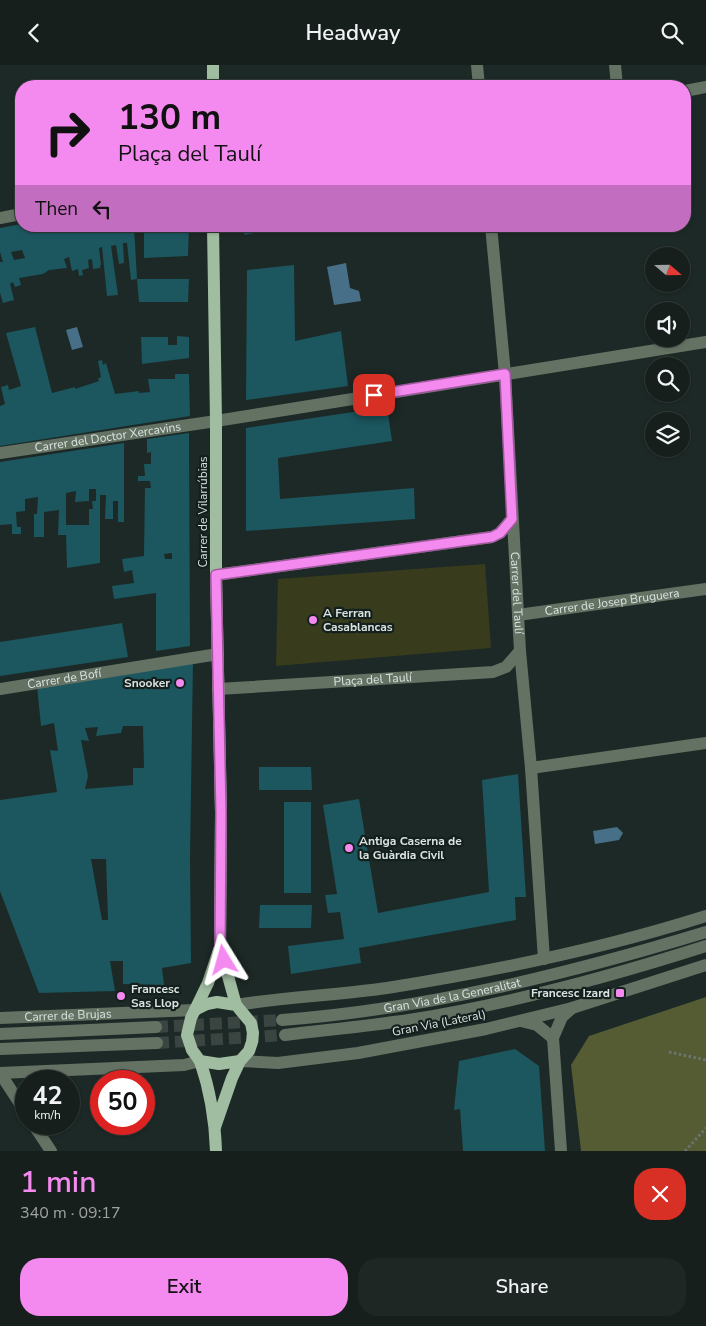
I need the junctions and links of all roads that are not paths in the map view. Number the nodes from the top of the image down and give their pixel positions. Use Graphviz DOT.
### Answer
graph roads {
  1 [pos="213,65"];
  2 [pos="477,65"];
  3 [pos="615,65"];
  4 [pos="213,80"];
  5 [pos="478,80"];
  6 [pos="616,80"];
  7 [pos="706,87"];
  8 [pos="691,90"];
  9 [pos="15,215"];
  10 [pos="0,218"];
  11 [pos="213,232"];
  12 [pos="492,232"];
  13 [pos="706,342"];
  14 [pos="505,374"];
  15 [pos="216,421"];
  16 [pos="0,453"];
  17 [pos="512,519"];
  18 [pos="216,575"];
  19 [pos="706,589"];
  20 [pos="518,615"];
  21 [pos="520,651"];
  22 [pos="218,654"];
  23 [pos="0,689"];
  24 [pos="218,689"];
  25 [pos="706,743"];
  26 [pos="531,768"];
  27 [pos="706,916"];
  28 [pos="706,932"];
  29 [pos="706,946"];
  30 [pos="220,947"];
  31 [pos="544,959"];
  32 [pos="706,965"];
  33 [pos="236,1005"];
  34 [pos="572,1008"];
  35 [pos="195,1010"];
  36 [pos="0,1018"];
  37 [pos="282,1020"];
  38 [pos="519,1020"];
  39 [pos="156,1027"];
  40 [pos="0,1034"];
  41 [pos="285,1035"];
  42 [pos="553,1038"];
  43 [pos="157,1043"];
  44 [pos="0,1049"];
  45 [pos="200,1061"];
  46 [pos="240,1061"];
  47 [pos="0,1073"];
  48 [pos="15,1096"];
  49 [pos="215,1127"];
  50 [pos="41,1135"];
  51 [pos="51,1151"];
  52 [pos="216,1151"];
  53 [pos="561,1151"];
  1 -- 4 [label="main road"];
  2 -- 5 [label="street"];
  3 -- 6 [label="street"];
  7 -- 8 [label="street"];
  9 -- 10 [label="street"];
  11 -- 15 [label="main road, Carrer de Vilarrúbias"];
  12 -- 14 [label="street, Carrer del Taulí"];
  13 -- 14 [label="street, Carrer del Doctor Xercavins"];
  14 -- 15 [label="street, Carrer del Doctor Xercavins"];
  14 -- 17 [label="street, Carrer del Taulí"];
  15 -- 16 [label="street, Carrer del Doctor Xercavins"];
  15 -- 18 [label="main road, Carrer de Vilarrúbias"];
  17 -- 18 [label="street"];
  17 -- 20 [label="street, Carrer del Taulí"];
  18 -- 22 [label="main road, Carrer de Vilarrúbias"];
  19 -- 20 [label="street, Carrer de Josep Bruguera"];
  20 -- 21 [label="street, Carrer del Taulí"];
  21 -- 24 [label="street, Plaça del Taulí"];
  21 -- 26 [label="street, Carrer del Taulí"];
  22 -- 23 [label="street, Carrer de Bofí"];
  22 -- 24 [label="main road, Carrer de Vilarrúbias"];
  24 -- 30 [label="main road, Carrer de Vilarrúbias"];
  25 -- 26 [label="street"];
  26 -- 31 [label="street, Carrer del Taulí"];
  27 -- 31 [label="street"];
  28 -- 37 [label="street, Gran Via de la Generalitat"];
  29 -- 41 [label="street, Gran Via de la Generalitat"];
  30 -- 33 [label="main road, Carrer de Vilarrúbias"];
  30 -- 35 [label="main road, Carrer de Vilarrúbias"];
  31 -- 33 [label="street"];
  32 -- 34 [label="street, Gran Via (Lateral)"];
  33 -- 35 [label="main road"];
  33 -- 46 [label="main road"];
  34 -- 38 [label="street, Gran Via (Lateral)"];
  34 -- 42 [label="street"];
  35 -- 36 [label="street, Carrer de Brujas"];
  35 -- 45 [label="main road"];
  38 -- 42 [label="street"];
  38 -- 46 [label="street, Gran Via (Lateral)"];
  39 -- 40 [label="street"];
  42 -- 53 [label="street"];
  43 -- 44 [label="street"];
  45 -- 46 [label="main road"];
  45 -- 47 [label="street"];
  45 -- 49 [label="main road"];
  46 -- 49 [label="main road"];
  47 -- 48 [label="street"];
  49 -- 52 [label="main road"];
  50 -- 51 [label="street"];
}
